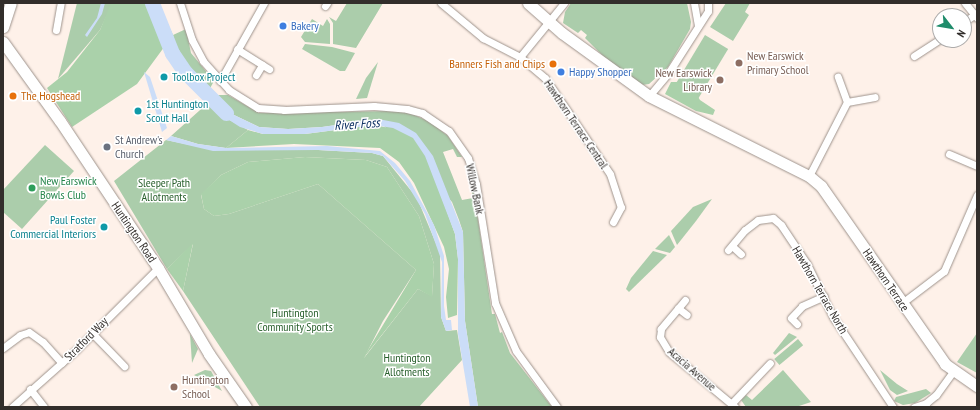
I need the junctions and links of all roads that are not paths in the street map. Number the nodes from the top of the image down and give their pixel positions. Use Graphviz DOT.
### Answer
graph roads {
  1 [pos="11,3"];
  2 [pos="61,3"];
  3 [pos="180,3"];
  4 [pos="264,3"];
  5 [pos="441,3"];
  6 [pos="528,3"];
  7 [pos="564,3"];
  8 [pos="694,3"];
  9 [pos="708,3"];
  10 [pos="965,3"];
  11 [pos="976,15"];
  12 [pos="551,23"];
  13 [pos="698,26"];
  14 [pos="3,28"];
  15 [pos="56,30"];
  16 [pos="3,41"];
  17 [pos="932,44"];
  18 [pos="237,49"];
  19 [pos="914,56"];
  20 [pos="520,57"];
  21 [pos="262,65"];
  22 [pos="269,69"];
  23 [pos="256,75"];
  24 [pos="838,77"];
  25 [pos="220,80"];
  26 [pos="649,96"];
  27 [pos="875,97"];
  28 [pos="847,102"];
  29 [pos="949,154"];
  30 [pos="977,166"];
  31 [pos="809,176"];
  32 [pos="977,195"];
  33 [pos="613,222"];
  34 [pos="741,254"];
  35 [pos="158,268"];
  36 [pos="824,296"];
  37 [pos="685,300"];
  38 [pos="902,303"];
  39 [pos="678,308"];
  40 [pos="687,315"];
  41 [pos="797,324"];
  42 [pos="93,334"];
  43 [pos="3,348"];
  44 [pos="62,363"];
  45 [pos="770,363"];
  46 [pos="124,366"];
  47 [pos="953,372"];
  48 [pos="977,386"];
  49 [pos="30,390"];
  50 [pos="734,405"];
  51 [pos="12,407"];
  52 [pos="44,407"];
  53 [pos="246,407"];
  54 [pos="557,407"];
  55 [pos="893,407"];
  56 [pos="914,407"];
  1 -- 14 [label="street"];
  2 -- 15 [label="street"];
  3 -- 25 [label="street, Willow Bank"];
  4 -- 18 [label="street"];
  5 -- 20 [label="street, Hawthorn Terrace Central"];
  6 -- 12 [label="street, Hawthorn Terrace"];
  7 -- 12 [label="street"];
  8 -- 13 [label="street"];
  9 -- 13 [label="street"];
  10 -- 11 [label="street"];
  12 -- 20 [label="street"];
  12 -- 26 [label="street, Hawthorn Terrace"];
  13 -- 26 [label="street"];
  14 -- 16 [label="street"];
  16 -- 35 [label="street, Huntington Road"];
  17 -- 19 [label="street"];
  18 -- 21 [label="street"];
  18 -- 25 [label="street"];
  20 -- 33 [label="street, Hawthorn Terrace Central"];
  21 -- 22 [label="street"];
  21 -- 23 [label="street"];
  24 -- 28 [label="street"];
  25 -- 54 [label="street, Willow Bank"];
  26 -- 31 [label="street, Hawthorn Terrace"];
  27 -- 28 [label="street"];
  28 -- 31 [label="street"];
  29 -- 30 [label="street"];
  31 -- 38 [label="street, Hawthorn Terrace"];
  32 -- 38 [label="street"];
  34 -- 36 [label="street, Hawthorn Terrace North"];
  35 -- 42 [label="street, Stratford Way"];
  35 -- 53 [label="street, Huntington Road"];
  36 -- 41 [label="street"];
  36 -- 55 [label="street, Hawthorn Terrace North"];
  37 -- 39 [label="street, Acacia Avenue"];
  38 -- 47 [label="street, Hawthorn Terrace"];
  39 -- 40 [label="street"];
  39 -- 50 [label="street, Acacia Avenue"];
  42 -- 44 [label="street, Stratford Way"];
  42 -- 46 [label="street"];
  43 -- 44 [label="street"];
  44 -- 49 [label="street, Stratford Way"];
  45 -- 50 [label="street"];
  47 -- 48 [label="street"];
  47 -- 56 [label="street"];
  49 -- 51 [label="street, Stratford Way"];
  49 -- 52 [label="street"];
}
